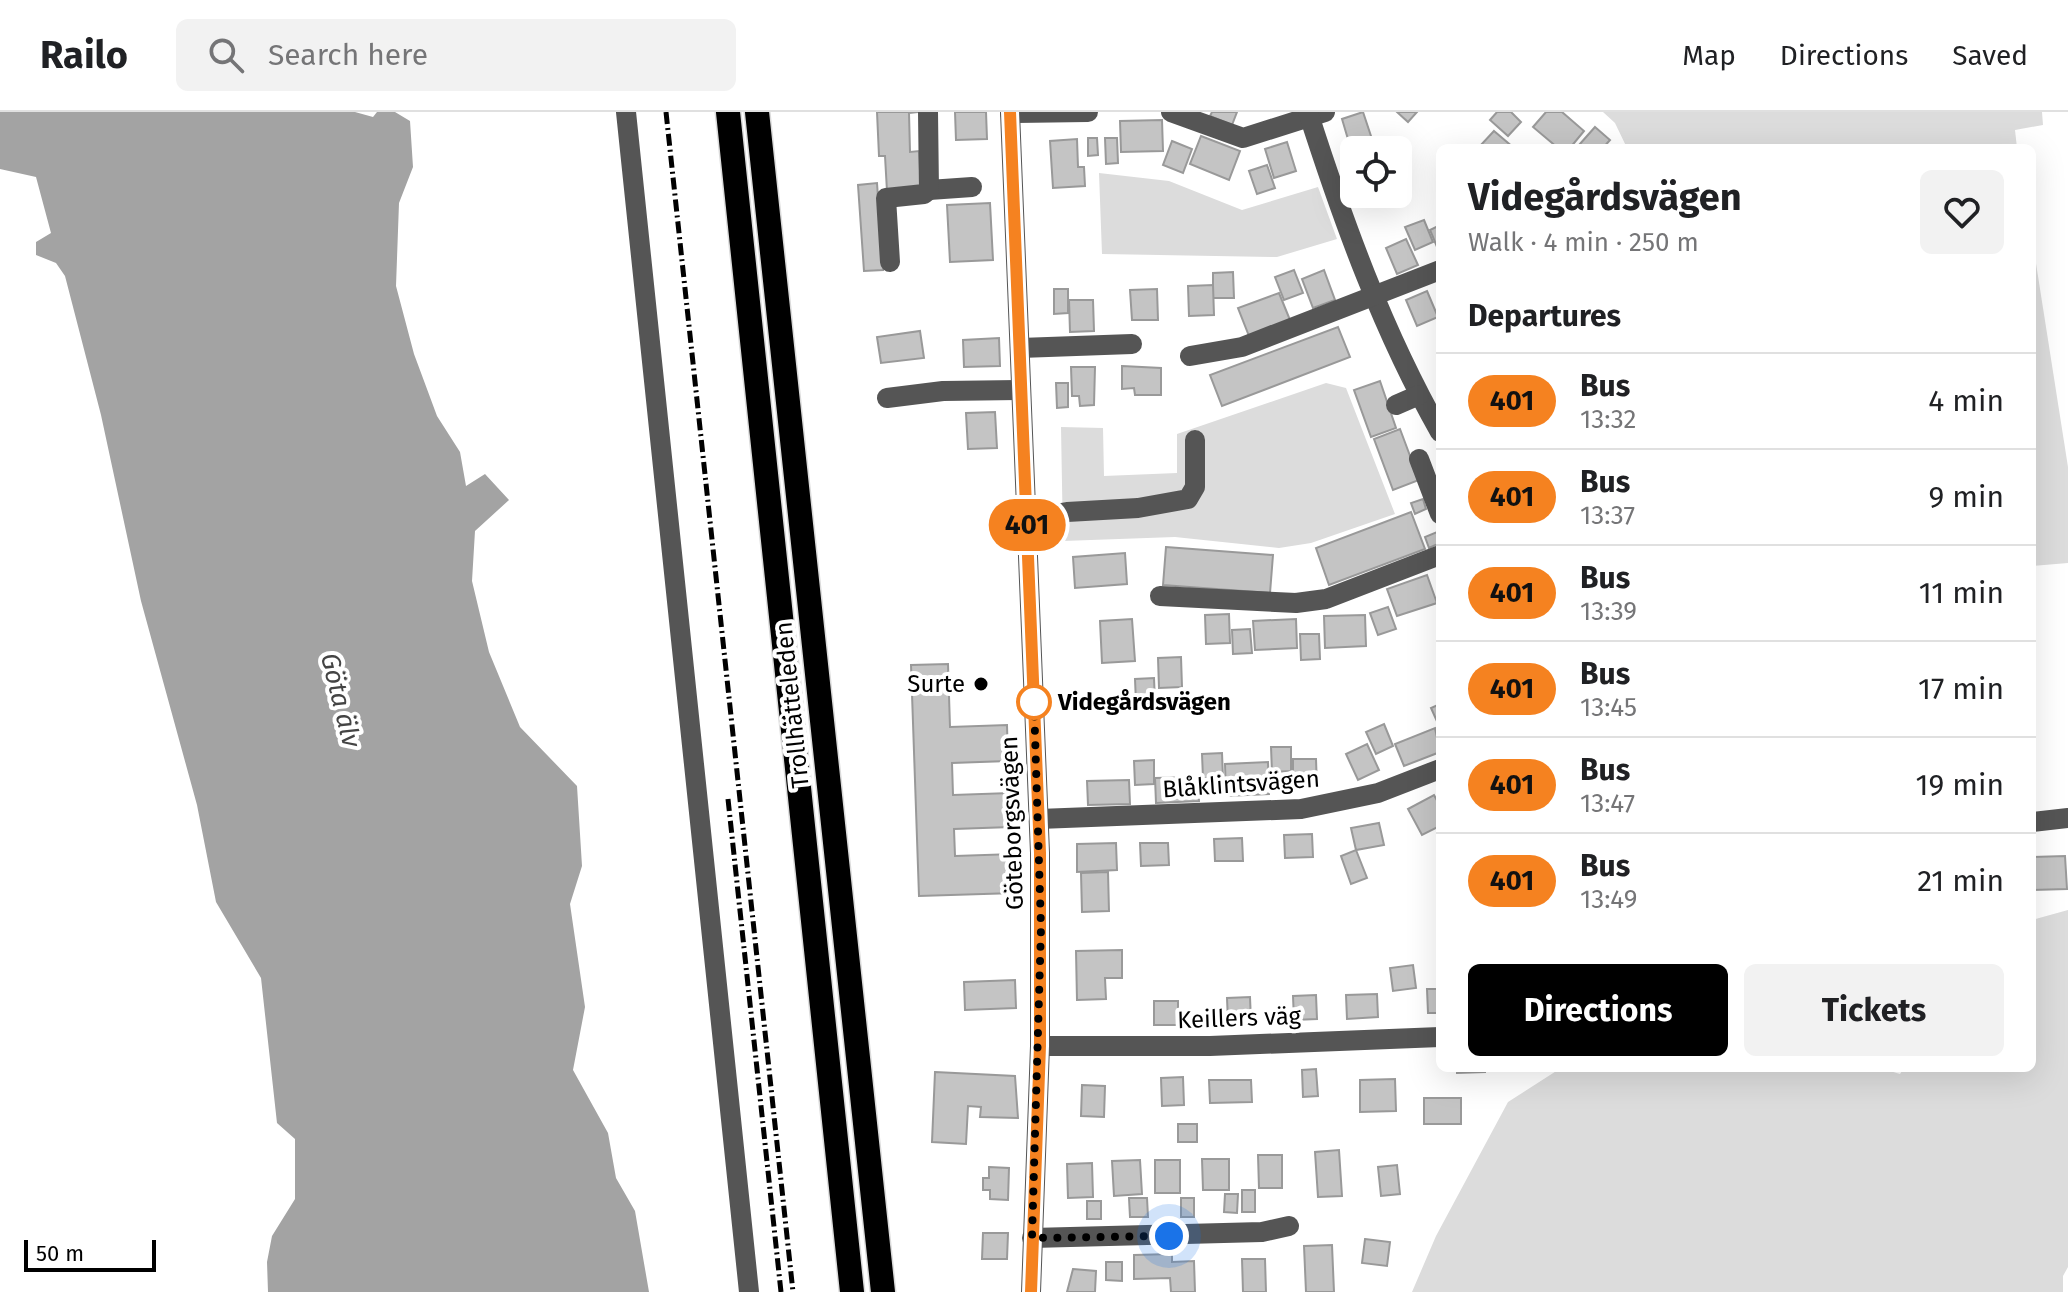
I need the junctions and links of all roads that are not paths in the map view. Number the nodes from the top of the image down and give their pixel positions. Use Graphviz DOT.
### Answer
graph roads {
  1 [pos="626,112"];
  2 [pos="728,112"];
  3 [pos="757,112"];
  4 [pos="928,112"];
  5 [pos="1010,112"];
  6 [pos="1088,112"];
  7 [pos="1171,112"];
  8 [pos="1315,114"];
  9 [pos="972,187"];
  10 [pos="929,190"];
  11 [pos="890,262"];
  12 [pos="1436,272"];
  13 [pos="1374,295"];
  14 [pos="1132,344"];
  15 [pos="1020,348"];
  16 [pos="1190,356"];
  17 [pos="1021,390"];
  18 [pos="1419,395"];
  19 [pos="887,398"];
  20 [pos="1396,405"];
  21 [pos="1436,425"];
  22 [pos="1195,440"];
  23 [pos="1419,459"];
  24 [pos="1436,504"];
  25 [pos="1027,519"];
  26 [pos="1436,557"];
  27 [pos="1160,596"];
  28 [pos="1436,771"];
  29 [pos="2068,818"];
  30 [pos="1039,819"];
  31 [pos="2036,822"];
  32 [pos="1436,1037"];
  33 [pos="1040,1046"];
  34 [pos="874,1215"];
  35 [pos="844,1216"];
  36 [pos="1289,1226"];
  37 [pos="1032,1238"];
  38 [pos="749,1292"];
  39 [pos="840,1292"];
  40 [pos="852,1292"];
  41 [pos="883,1292"];
  42 [pos="893,1292"];
  43 [pos="1031,1292"];
  1 -- 38 [label="street"];
  2 -- 35 [label="highway, Trollhätteleden"];
  3 -- 34 [label="highway, Trollhätteleden"];
  4 -- 10 [label="street"];
  5 -- 6 [label="street"];
  5 -- 15 [label="street, Göteborgsvägen"];
  7 -- 8 [label="street"];
  8 -- 13 [label="street"];
  9 -- 10 [label="street"];
  10 -- 11 [label="street"];
  12 -- 13 [label="street"];
  13 -- 16 [label="street"];
  13 -- 18 [label="street"];
  14 -- 15 [label="street"];
  15 -- 17 [label="street, Göteborgsvägen"];
  17 -- 19 [label="street"];
  17 -- 25 [label="street, Göteborgsvägen"];
  18 -- 20 [label="street"];
  18 -- 21 [label="street"];
  22 -- 25 [label="street"];
  23 -- 24 [label="street"];
  25 -- 30 [label="street, Göteborgsvägen"];
  26 -- 27 [label="street"];
  28 -- 30 [label="street, Blåklintsvägen"];
  29 -- 31 [label="street"];
  30 -- 33 [label="street, Göteborgsvägen"];
  32 -- 33 [label="street, Keillers väg"];
  33 -- 37 [label="street, Göteborgsvägen"];
  34 -- 41 [label="highway, Trollhätteleden"];
  34 -- 42 [label="highway"];
  35 -- 39 [label="highway"];
  35 -- 40 [label="highway, Trollhätteleden"];
  36 -- 37 [label="street"];
  37 -- 43 [label="street, Göteborgsvägen"];
}
